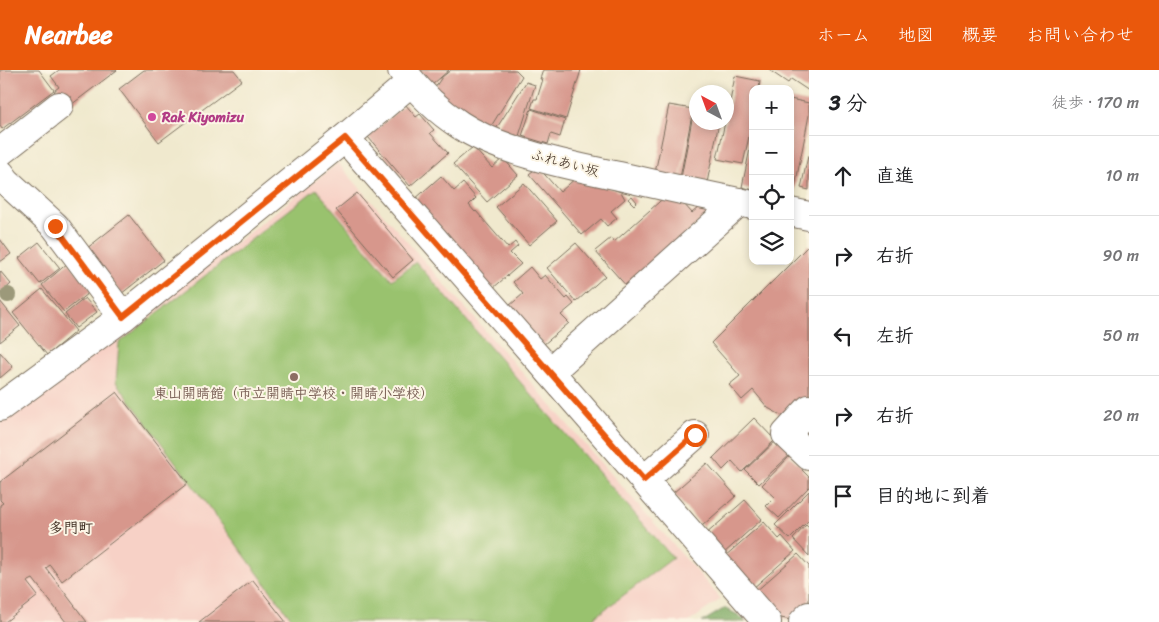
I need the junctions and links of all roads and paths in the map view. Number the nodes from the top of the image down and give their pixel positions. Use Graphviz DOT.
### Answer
graph roads {
  1 [pos="407,76"];
  2 [pos="59,106"];
  3 [pos="345,138"];
  4 [pos="0,152"];
  5 [pos="0,173"];
  6 [pos="746,204"];
  7 [pos="794,213"];
  8 [pos="809,216"];
  9 [pos="123,317"];
  10 [pos="550,372"];
  11 [pos="0,407"];
  12 [pos="809,409"];
  13 [pos="695,435"];
  14 [pos="809,456"];
  15 [pos="644,480"];
  16 [pos="809,616"];
  17 [pos="766,622"];
  18 [pos="803,622"];
  1 -- 3 [label="street"];
  1 -- 6 [label="street, ふれあい坂"];
  2 -- 4 [label="street"];
  3 -- 9 [label="street"];
  3 -- 10 [label="street"];
  5 -- 9 [label="street"];
  6 -- 10 [label="street"];
  7 -- 8 [label="street"];
  9 -- 11 [label="street"];
  10 -- 15 [label="street"];
  12 -- 14 [label="street"];
  13 -- 15 [label="street"];
  15 -- 17 [label="street"];
  16 -- 18 [label="street"];
}
